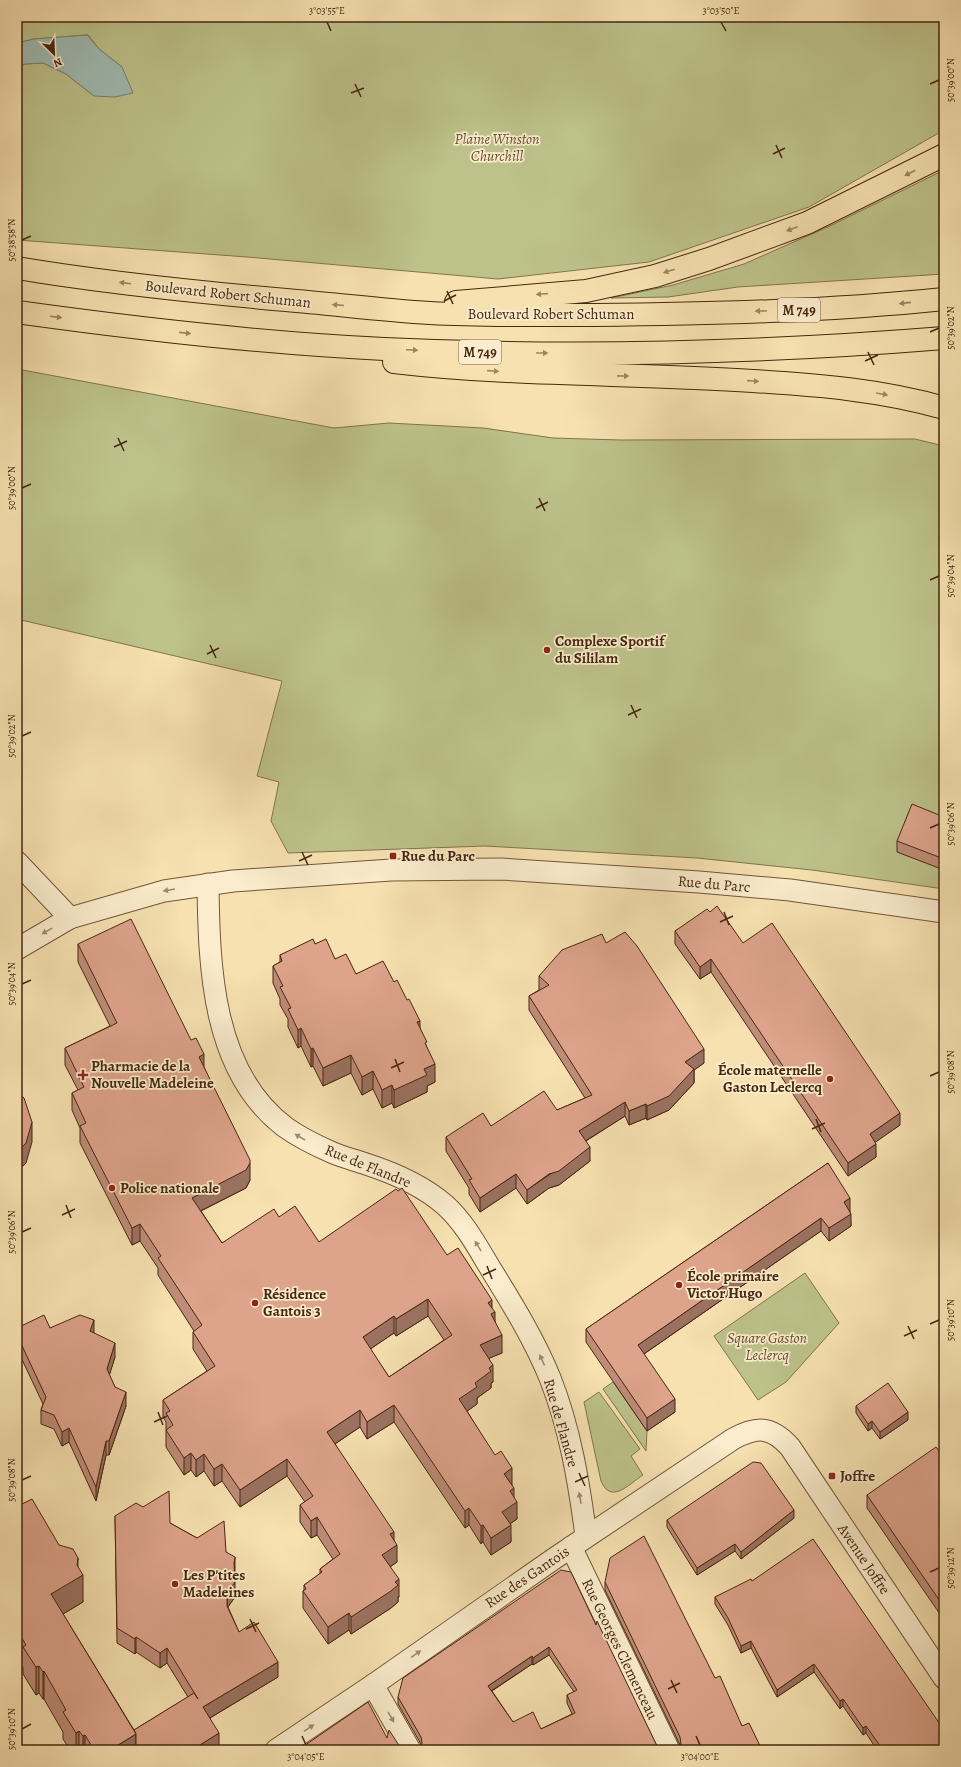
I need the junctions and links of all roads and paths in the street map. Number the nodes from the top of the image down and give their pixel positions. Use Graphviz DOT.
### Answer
graph roads {
  1 [pos="944,155"];
  2 [pos="17,268"];
  3 [pos="944,300"];
  4 [pos="377,309"];
  5 [pos="17,312"];
  6 [pos="944,338"];
  7 [pos="260,341"];
  8 [pos="944,408"];
  9 [pos="17,862"];
  10 [pos="208,884"];
  11 [pos="944,912"];
  12 [pos="70,918"];
  13 [pos="17,949"];
  14 [pos="784,1440"];
  15 [pos="579,1542"];
  16 [pos="944,1678"];
  17 [pos="373,1685"];
  18 [pos="276,1750"];
  19 [pos="410,1750"];
  20 [pos="670,1750"];
  1 -- 4 [label="highway, one-way"];
  4 -- 2 [label="highway, Boulevard Robert Schuman / M 749, one-way"];
  3 -- 4 [label="highway, Boulevard Robert Schuman / M 749, one-way"];
  5 -- 7 [label="highway, M 749, one-way"];
  7 -- 6 [label="highway, M 749, one-way"];
  7 -- 8 [label="highway, one-way"];
  9 -- 12 [label="street"];
  10 -- 11 [label="street, Rue du Parc"];
  10 -- 12 [label="street, Rue du Parc, one-way"];
  15 -- 10 [label="street, Rue de Flandre, one-way"];
  12 -- 13 [label="street, Rue du Parc, one-way"];
  14 -- 15 [label="street, Rue des Gantois"];
  14 -- 16 [label="street, Avenue Joffre"];
  17 -- 15 [label="street, Rue des Gantois, one-way"];
  15 -- 20 [label="street, Rue Georges Clemenceau"];
  18 -- 17 [label="street, Rue des Gantois, one-way"];
  17 -- 19 [label="street, one-way"];
}
